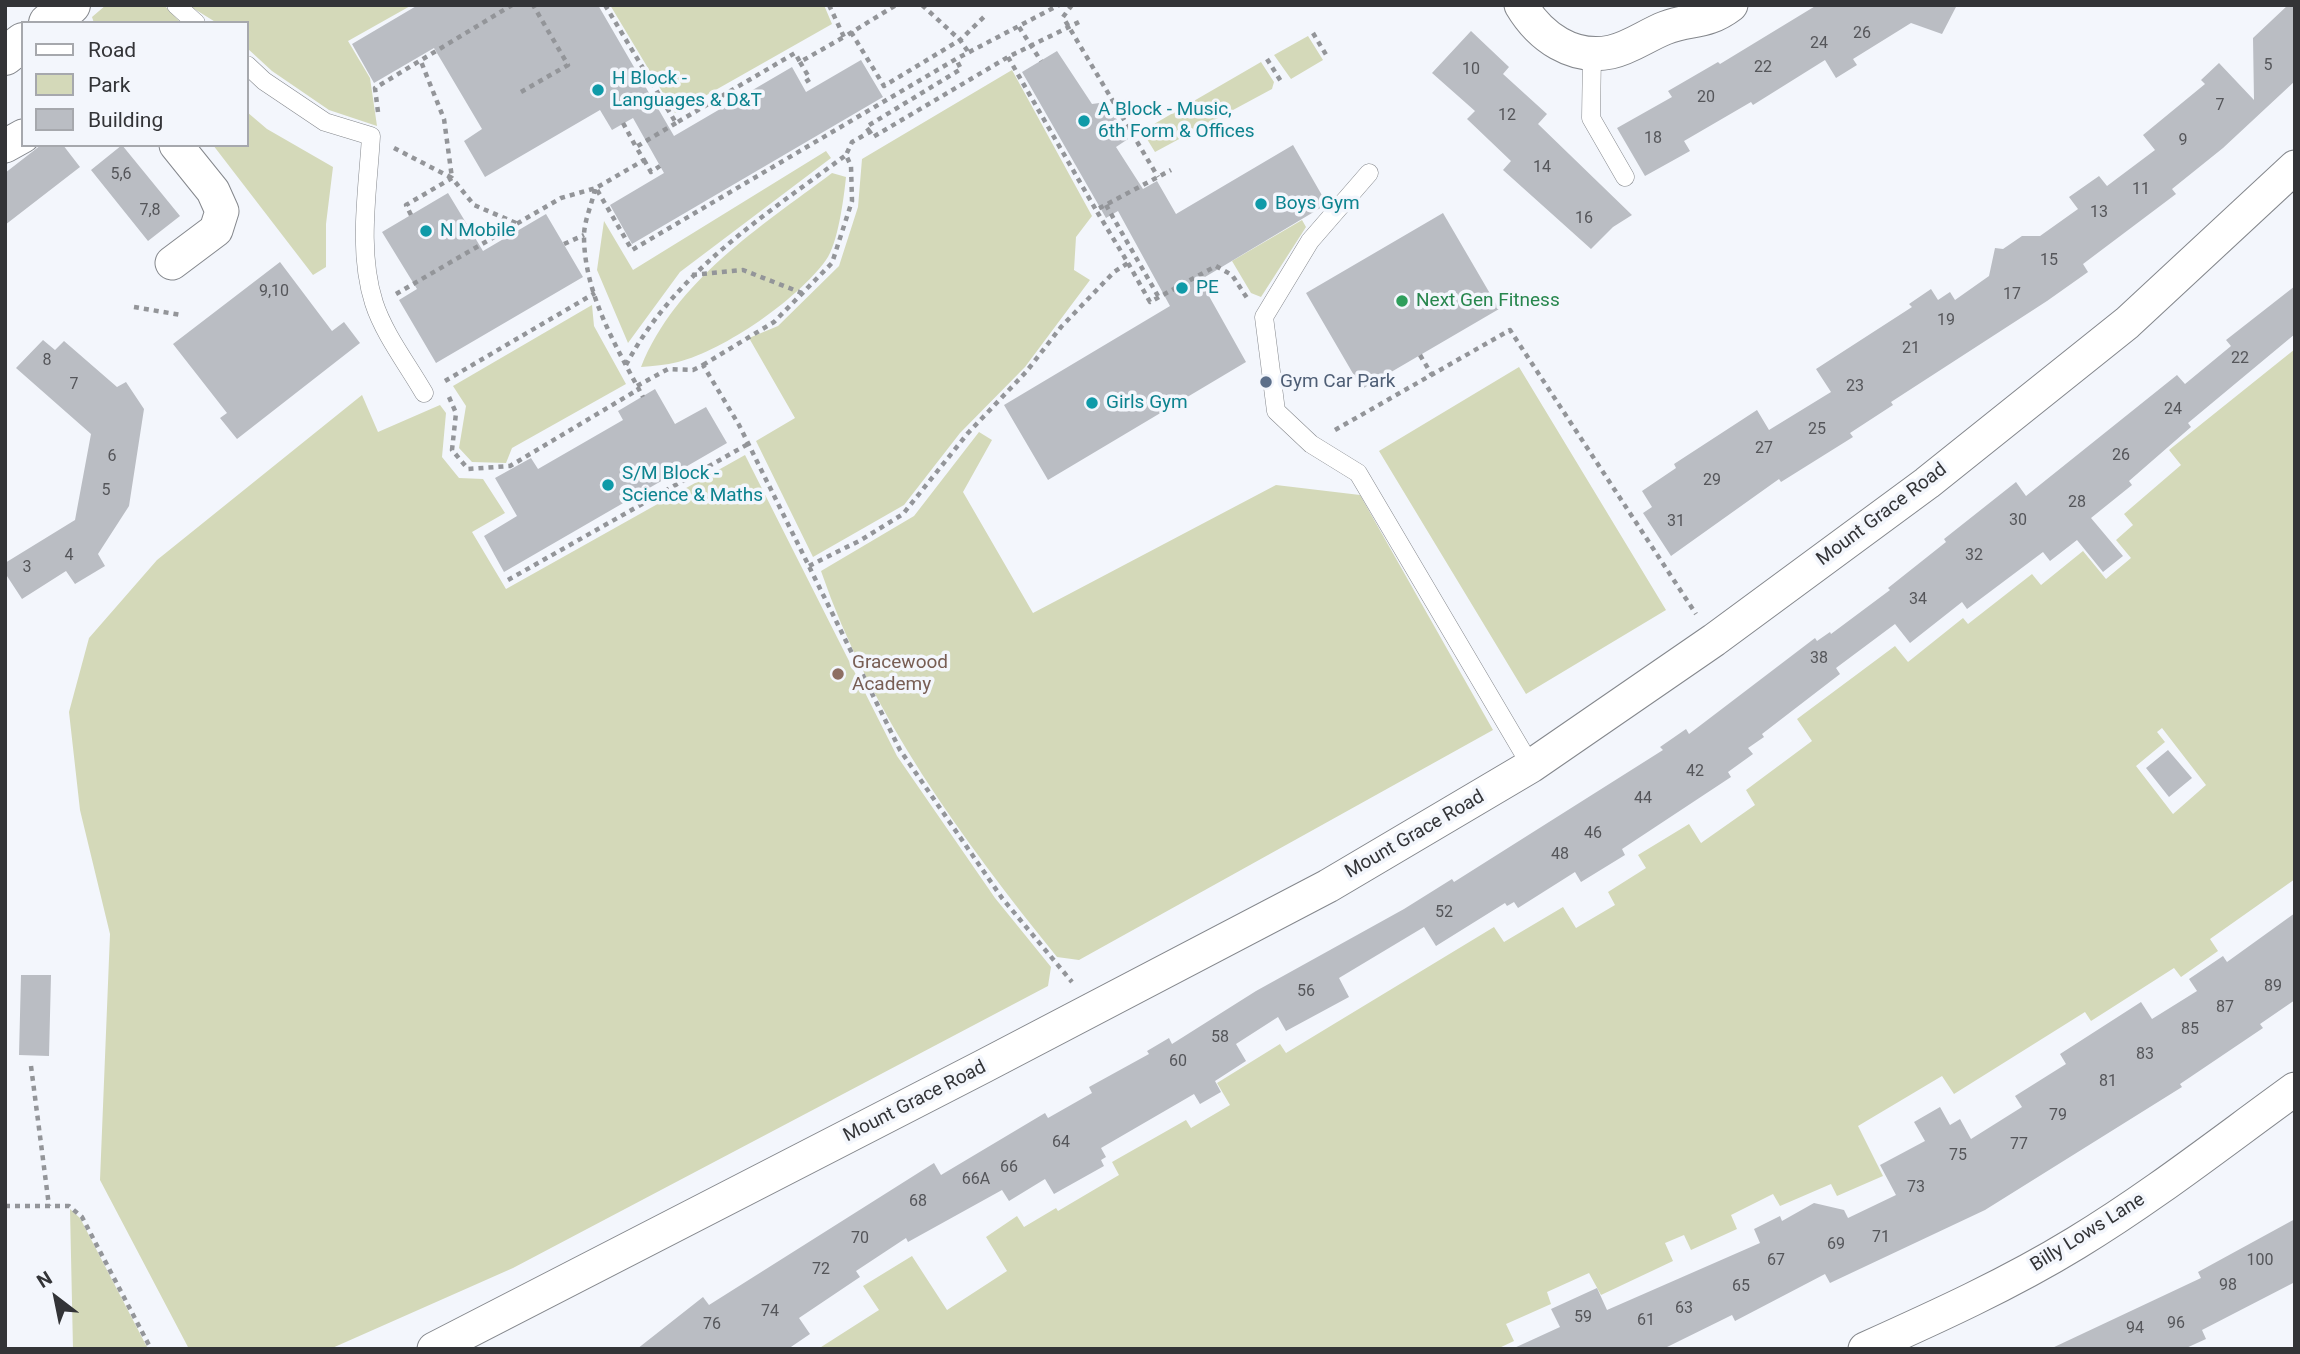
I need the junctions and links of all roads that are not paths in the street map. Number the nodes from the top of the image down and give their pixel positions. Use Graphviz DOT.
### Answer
graph roads {
  1 [pos="71,5"];
  2 [pos="176,5"];
  3 [pos="1521,5"];
  4 [pos="1731,5"];
  5 [pos="51,21"];
  6 [pos="82,21"];
  7 [pos="194,21"];
  8 [pos="21,44"];
  9 [pos="1592,54"];
  10 [pos="5,56"];
  11 [pos="248,66"];
  12 [pos="21,137"];
  13 [pos="5,146"];
  14 [pos="178,147"];
  15 [pos="2295,167"];
  16 [pos="1369,173"];
  17 [pos="1625,177"];
  18 [pos="172,263"];
  19 [pos="424,393"];
  20 [pos="1531,766"];
  21 [pos="2295,1089"];
  22 [pos="434,1349"];
  23 [pos="1865,1349"];
  1 -- 5 [label="street"];
  1 -- 6 [label="street"];
  2 -- 7 [label="lane"];
  3 -- 9 [label="street"];
  4 -- 9 [label="street"];
  8 -- 10 [label="street"];
  9 -- 17 [label="lane"];
  11 -- 19 [label="lane"];
  12 -- 13 [label="street"];
  14 -- 18 [label="street"];
  15 -- 20 [label="street, Mount Grace Road"];
  16 -- 20 [label="lane"];
  20 -- 22 [label="street, Mount Grace Road"];
  21 -- 23 [label="street, Billy Lows Lane"];
}
